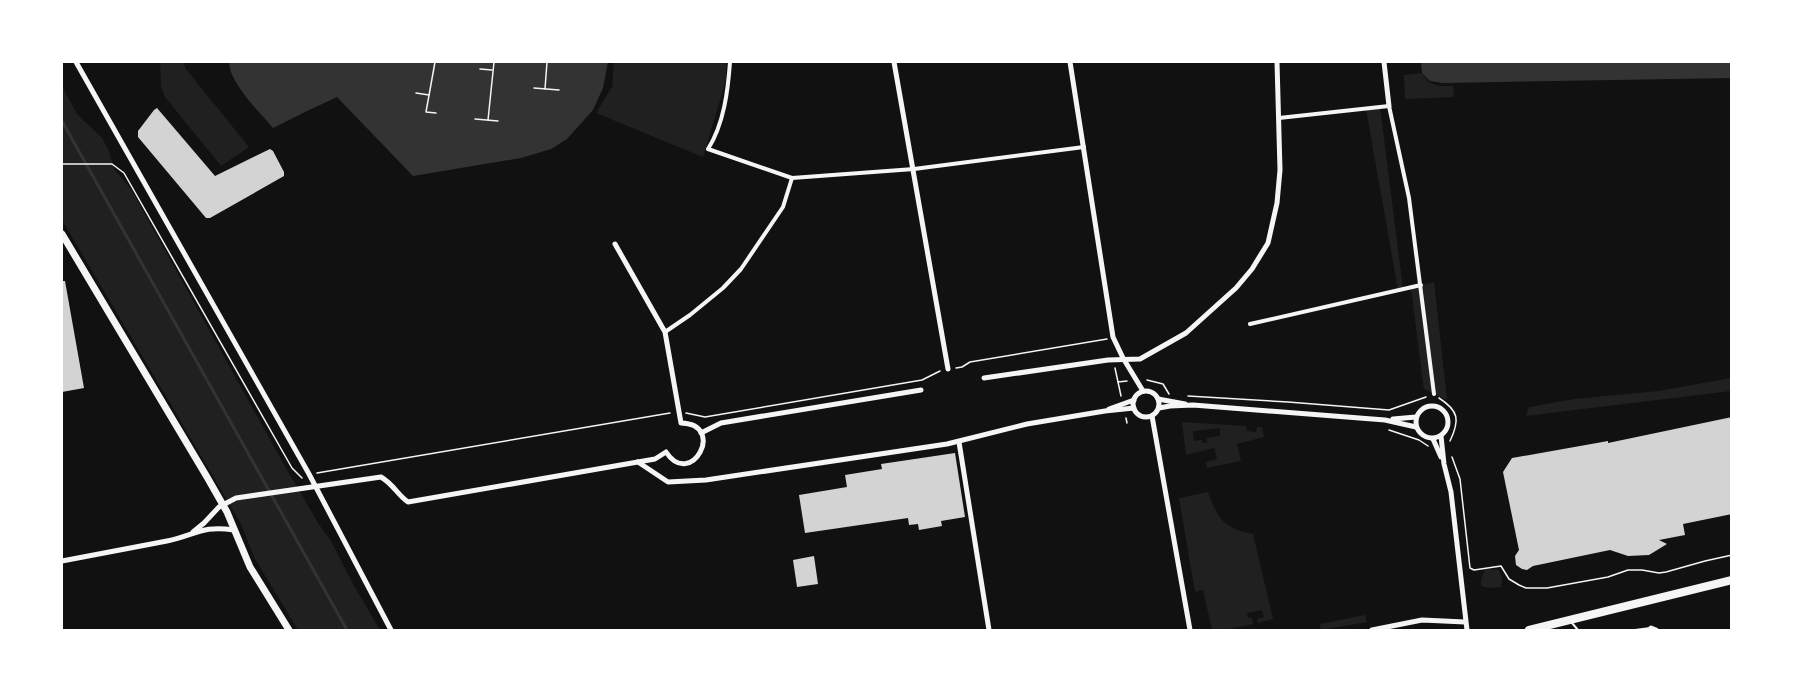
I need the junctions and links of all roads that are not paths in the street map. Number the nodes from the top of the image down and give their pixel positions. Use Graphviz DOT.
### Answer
graph roads {
  1 [pos="76,62"];
  2 [pos="730,62"];
  3 [pos="894,62"];
  4 [pos="1070,62"];
  5 [pos="1277,62"];
  6 [pos="1384,62"];
  7 [pos="1389,106"];
  8 [pos="1279,118"];
  9 [pos="1083,147"];
  10 [pos="914,169"];
  11 [pos="792,178"];
  12 [pos="62,234"];
  13 [pos="615,244"];
  14 [pos="1421,285"];
  15 [pos="1250,324"];
  16 [pos="665,332"];
  17 [pos="1123,358"];
  18 [pos="948,369"];
  19 [pos="984,378"];
  20 [pos="921,390"];
  21 [pos="1143,391"];
  22 [pos="1434,394"];
  23 [pos="1158,399"];
  24 [pos="1134,400"];
  25 [pos="1192,405"];
  26 [pos="1123,406"];
  27 [pos="1134,408"];
  28 [pos="1159,408"];
  29 [pos="1152,416"];
  30 [pos="1416,417"];
  31 [pos="1385,420"];
  32 [pos="1416,427"];
  33 [pos="701,433"];
  34 [pos="1441,436"];
  35 [pos="1433,439"];
  36 [pos="959,442"];
  37 [pos="1440,449"];
  38 [pos="638,462"];
  39 [pos="315,487"];
  40 [pos="222,504"];
  41 [pos="234,530"];
  42 [pos="193,532"];
  43 [pos="62,561"];
  44 [pos="1731,580"];
  45 [pos="1570,621"];
  46 [pos="1465,622"];
  47 [pos="1653,629"];
  48 [pos="289,630"];
  49 [pos="391,630"];
  50 [pos="989,630"];
  51 [pos="1190,630"];
  52 [pos="1372,630"];
  53 [pos="1467,630"];
  54 [pos="1529,630"];
  55 [pos="1578,630"];
  56 [pos="1635,630"];
  1 -- 39 [label="street"];
  2 -- 11 [label="street"];
  3 -- 10 [label="street"];
  4 -- 9 [label="street"];
  5 -- 8 [label="street"];
  6 -- 7 [label="street"];
  7 -- 8 [label="street"];
  7 -- 14 [label="street"];
  8 -- 17 [label="street"];
  9 -- 10 [label="street"];
  9 -- 17 [label="street"];
  10 -- 11 [label="street"];
  10 -- 18 [label="street"];
  11 -- 16 [label="street"];
  12 -- 40 [label="street"];
  13 -- 16 [label="street"];
  14 -- 15 [label="street"];
  14 -- 22 [label="street"];
  16 -- 33 [label="street"];
  17 -- 19 [label="street"];
  17 -- 21 [label="street"];
  20 -- 33 [label="street"];
  21 -- 23 [label="street"];
  21 -- 24 [label="street"];
  23 -- 25 [label="street"];
  23 -- 28 [label="street"];
  24 -- 26 [label="street"];
  24 -- 27 [label="street"];
  25 -- 28 [label="street"];
  25 -- 31 [label="street"];
  26 -- 27 [label="street"];
  26 -- 36 [label="street"];
  27 -- 29 [label="street"];
  28 -- 29 [label="street"];
  29 -- 51 [label="street"];
  30 -- 31 [label="street"];
  30 -- 32 [label="street"];
  30 -- 34 [label="street"];
  31 -- 32 [label="street"];
  32 -- 35 [label="street"];
  33 -- 38 [label="street"];
  34 -- 35 [label="street"];
  34 -- 37 [label="street"];
  35 -- 37 [label="street"];
  36 -- 38 [label="street"];
  36 -- 50 [label="street"];
  37 -- 46 [label="street"];
  38 -- 39 [label="street"];
  39 -- 40 [label="street"];
  39 -- 49 [label="street"];
  40 -- 41 [label="street"];
  40 -- 42 [label="street"];
  41 -- 42 [label="street"];
  41 -- 48 [label="street"];
  42 -- 43 [label="street"];
  44 -- 45 [label="main road"];
  45 -- 54 [label="main road"];
  45 -- 55 [label="lane"];
  46 -- 52 [label="street"];
  46 -- 53 [label="street"];
  47 -- 56 [label="lane"];
}
